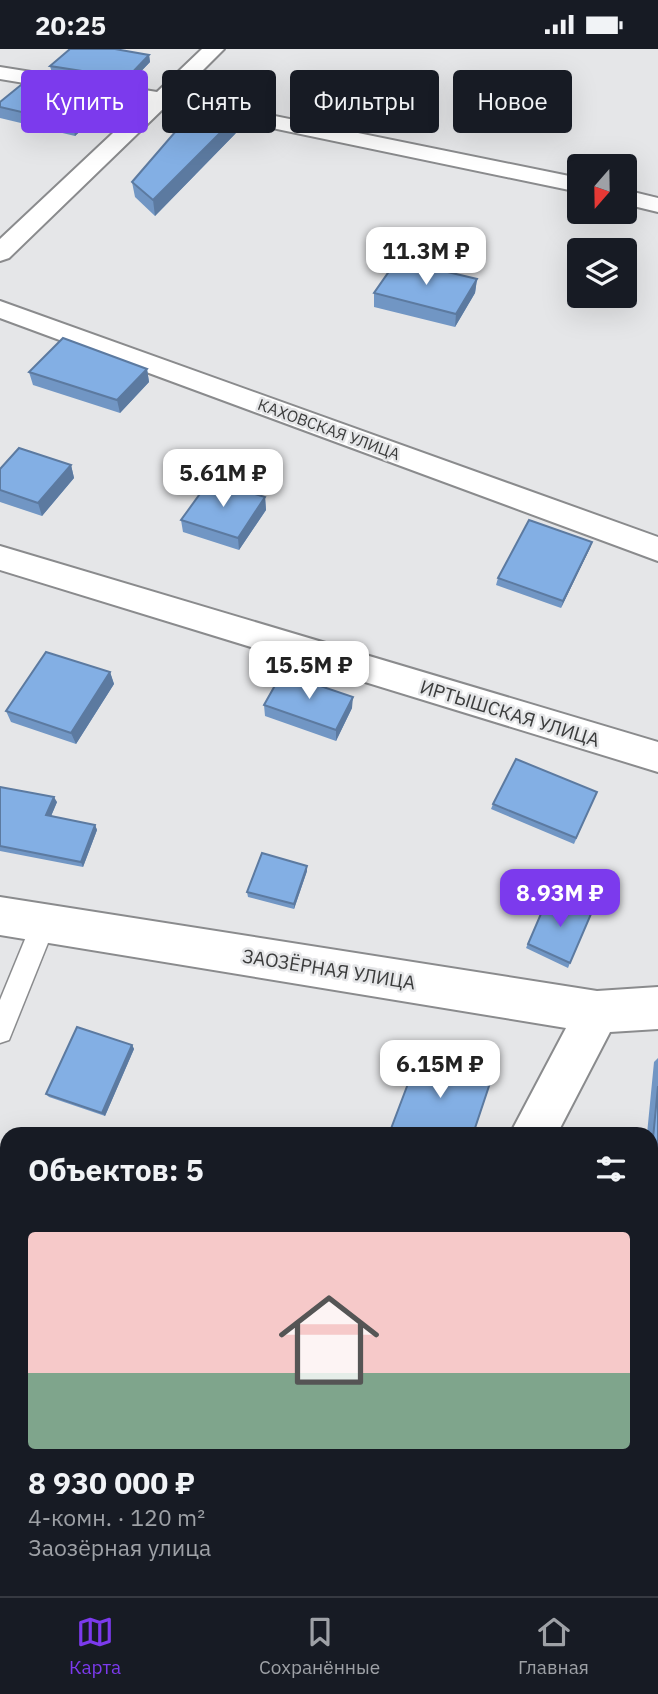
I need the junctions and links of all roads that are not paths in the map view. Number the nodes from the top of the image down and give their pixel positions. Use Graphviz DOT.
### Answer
graph roads {
  1 [pos="214,49"];
  2 [pos="192,70"];
  3 [pos="0,73"];
  4 [pos="162,99"];
  5 [pos="276,123"];
  6 [pos="567,183"];
  7 [pos="637,200"];
  8 [pos="658,205"];
  9 [pos="0,253"];
  10 [pos="0,309"];
  11 [pos="658,549"];
  12 [pos="0,558"];
  13 [pos="658,757"];
  14 [pos="0,916"];
  15 [pos="44,923"];
  16 [pos="658,1008"];
  17 [pos="597,1012"];
  18 [pos="0,1031"];
  19 [pos="537,1127"];
  1 -- 2 [label="street"];
  3 -- 4 [label="street"];
  4 -- 9 [label="street"];
  5 -- 6 [label="street"];
  7 -- 8 [label="street"];
  10 -- 11 [label="street, КАХОВСКАЯ УЛИЦА"];
  12 -- 13 [label="street, ИРТЫШСКАЯ УЛИЦА"];
  14 -- 15 [label="street, ЗАОЗЁРНАЯ УЛИЦА"];
  15 -- 17 [label="street, ЗАОЗЁРНАЯ УЛИЦА"];
  15 -- 18 [label="lane"];
  16 -- 17 [label="street, ЗАОЗЁРНАЯ УЛИЦА"];
  17 -- 19 [label="street"];
}
